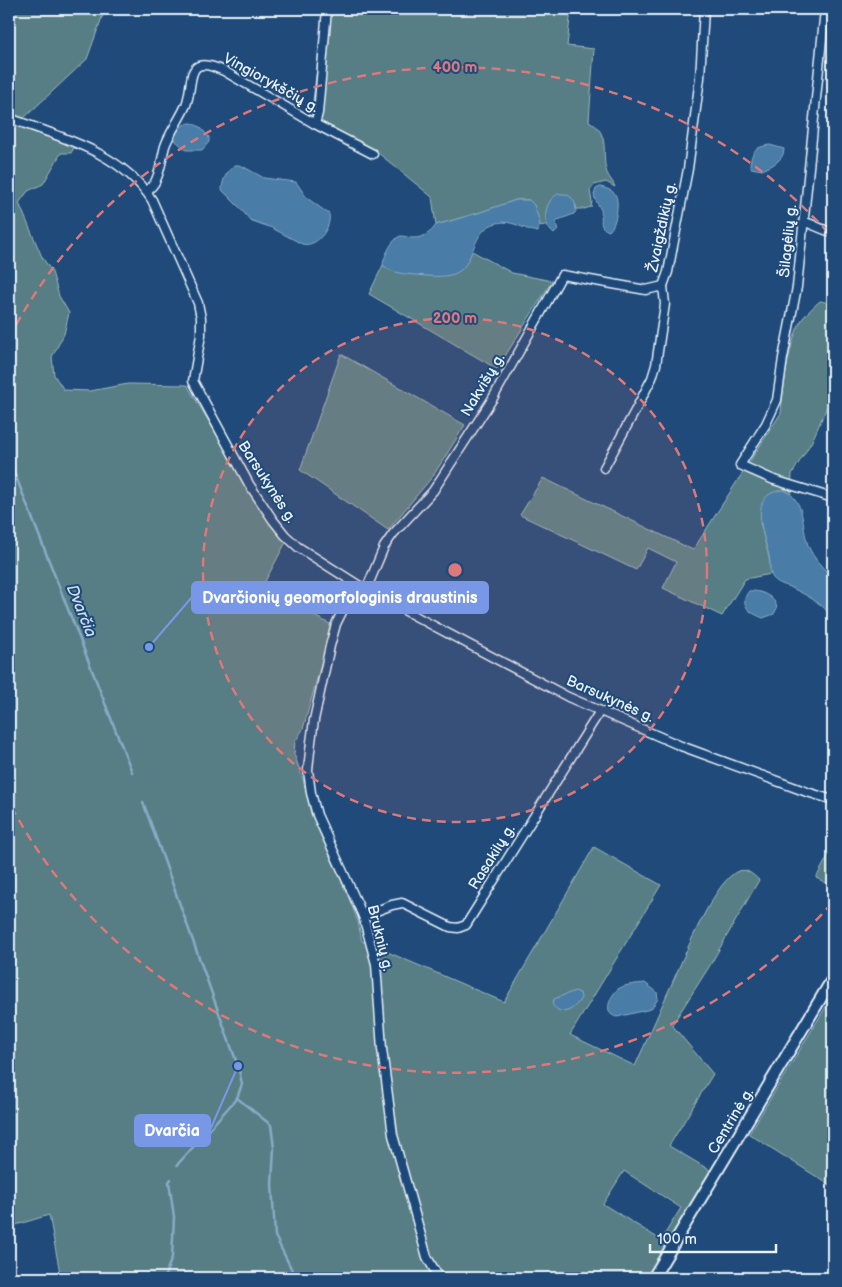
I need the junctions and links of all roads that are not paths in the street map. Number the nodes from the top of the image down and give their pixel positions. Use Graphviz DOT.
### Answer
graph roads {
  1 [pos="327,9"];
  2 [pos="704,9"];
  3 [pos="825,9"];
  4 [pos="9,118"];
  5 [pos="315,124"];
  6 [pos="373,154"];
  7 [pos="146,191"];
  8 [pos="804,222"];
  9 [pos="833,232"];
  10 [pos="663,286"];
  11 [pos="604,468"];
  12 [pos="833,498"];
  13 [pos="366,590"];
  14 [pos="600,711"];
  15 [pos="833,800"];
  16 [pos="364,916"];
  17 [pos="833,978"];
  18 [pos="438,1278"];
  19 [pos="653,1278"];
  1 -- 5 [label="street"];
  2 -- 10 [label="street, Žvaigždikių g."];
  3 -- 8 [label="street, Šilagėlių g."];
  4 -- 7 [label="street, Barsukynės g."];
  5 -- 6 [label="street, Vingiorykščių g."];
  5 -- 7 [label="street, Vingiorykščių g."];
  7 -- 13 [label="street, Barsukynės g."];
  8 -- 9 [label="street"];
  8 -- 12 [label="street, Šilagėlių g."];
  10 -- 11 [label="street, Žvaigždikių g."];
  10 -- 13 [label="street, Nakvišų g."];
  13 -- 14 [label="street, Barsukynės g."];
  13 -- 16 [label="street, Bruknių g."];
  14 -- 15 [label="street, Barsukynės g."];
  14 -- 16 [label="street, Rasakilų g."];
  16 -- 18 [label="street, Bruknių g."];
  17 -- 19 [label="main road, Centrinė g."];
}
